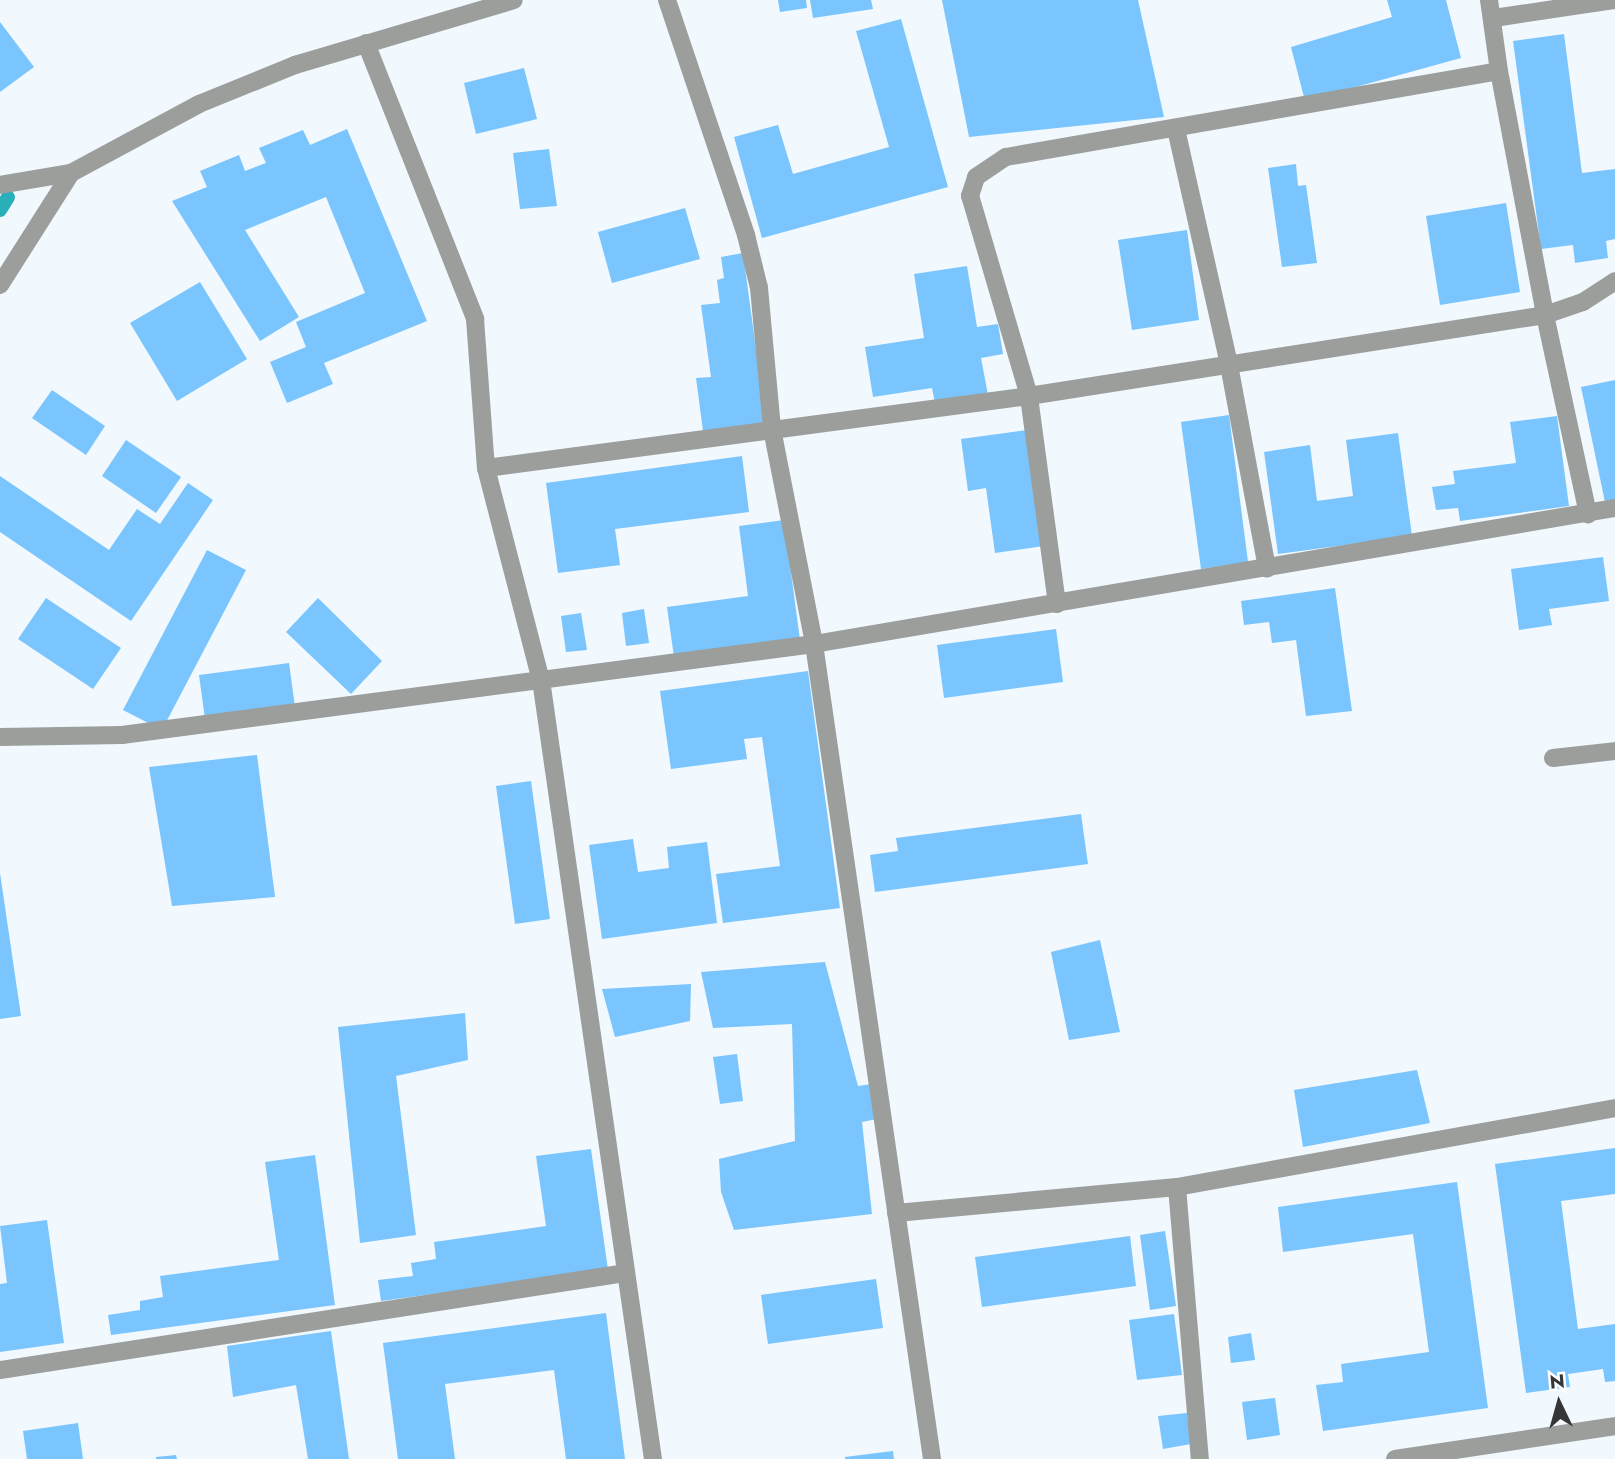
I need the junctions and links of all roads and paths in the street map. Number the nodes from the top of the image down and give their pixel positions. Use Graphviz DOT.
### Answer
graph roads {
  1 [pos="514,0"];
  2 [pos="667,0"];
  3 [pos="1489,0"];
  4 [pos="1614,0"];
  5 [pos="1494,18"];
  6 [pos="366,43"];
  7 [pos="1499,71"];
  8 [pos="1176,129"];
  9 [pos="71,173"];
  10 [pos="0,185"];
  11 [pos="1615,281"];
  12 [pos="0,285"];
  13 [pos="1545,315"];
  14 [pos="1229,365"];
  15 [pos="1028,396"];
  16 [pos="772,429"];
  17 [pos="486,468"];
  18 [pos="1615,508"];
  19 [pos="1588,514"];
  20 [pos="1268,568"];
  21 [pos="1056,604"];
  22 [pos="814,644"];
  23 [pos="541,680"];
  24 [pos="0,737"];
  25 [pos="1615,751"];
  26 [pos="1553,758"];
  27 [pos="1615,1108"];
  28 [pos="1177,1187"];
  29 [pos="897,1213"];
  30 [pos="625,1273"];
  31 [pos="0,1370"];
  32 [pos="1615,1426"];
  33 [pos="653,1459"];
  34 [pos="932,1459"];
  35 [pos="1200,1459"];
  36 [pos="1395,1459"];
  1 -- 6 [label="street"];
  2 -- 16 [label="street"];
  3 -- 5 [label="street"];
  4 -- 5 [label="street"];
  5 -- 7 [label="street"];
  6 -- 9 [label="street"];
  6 -- 17 [label="street"];
  7 -- 8 [label="street"];
  7 -- 13 [label="street"];
  8 -- 14 [label="street"];
  8 -- 15 [label="street"];
  9 -- 10 [label="street"];
  9 -- 12 [label="street"];
  11 -- 13 [label="street"];
  13 -- 14 [label="street"];
  13 -- 19 [label="street"];
  14 -- 15 [label="street"];
  14 -- 20 [label="street"];
  15 -- 16 [label="street"];
  15 -- 21 [label="street"];
  16 -- 17 [label="street"];
  16 -- 22 [label="street"];
  17 -- 23 [label="street"];
  18 -- 19 [label="street"];
  19 -- 20 [label="street"];
  20 -- 21 [label="street"];
  21 -- 22 [label="street"];
  22 -- 23 [label="street"];
  22 -- 29 [label="street"];
  23 -- 24 [label="street"];
  23 -- 30 [label="street"];
  25 -- 26 [label="street"];
  27 -- 28 [label="street"];
  28 -- 29 [label="street"];
  28 -- 35 [label="street"];
  29 -- 34 [label="street"];
  30 -- 31 [label="street"];
  30 -- 33 [label="street"];
  32 -- 36 [label="street"];
}
